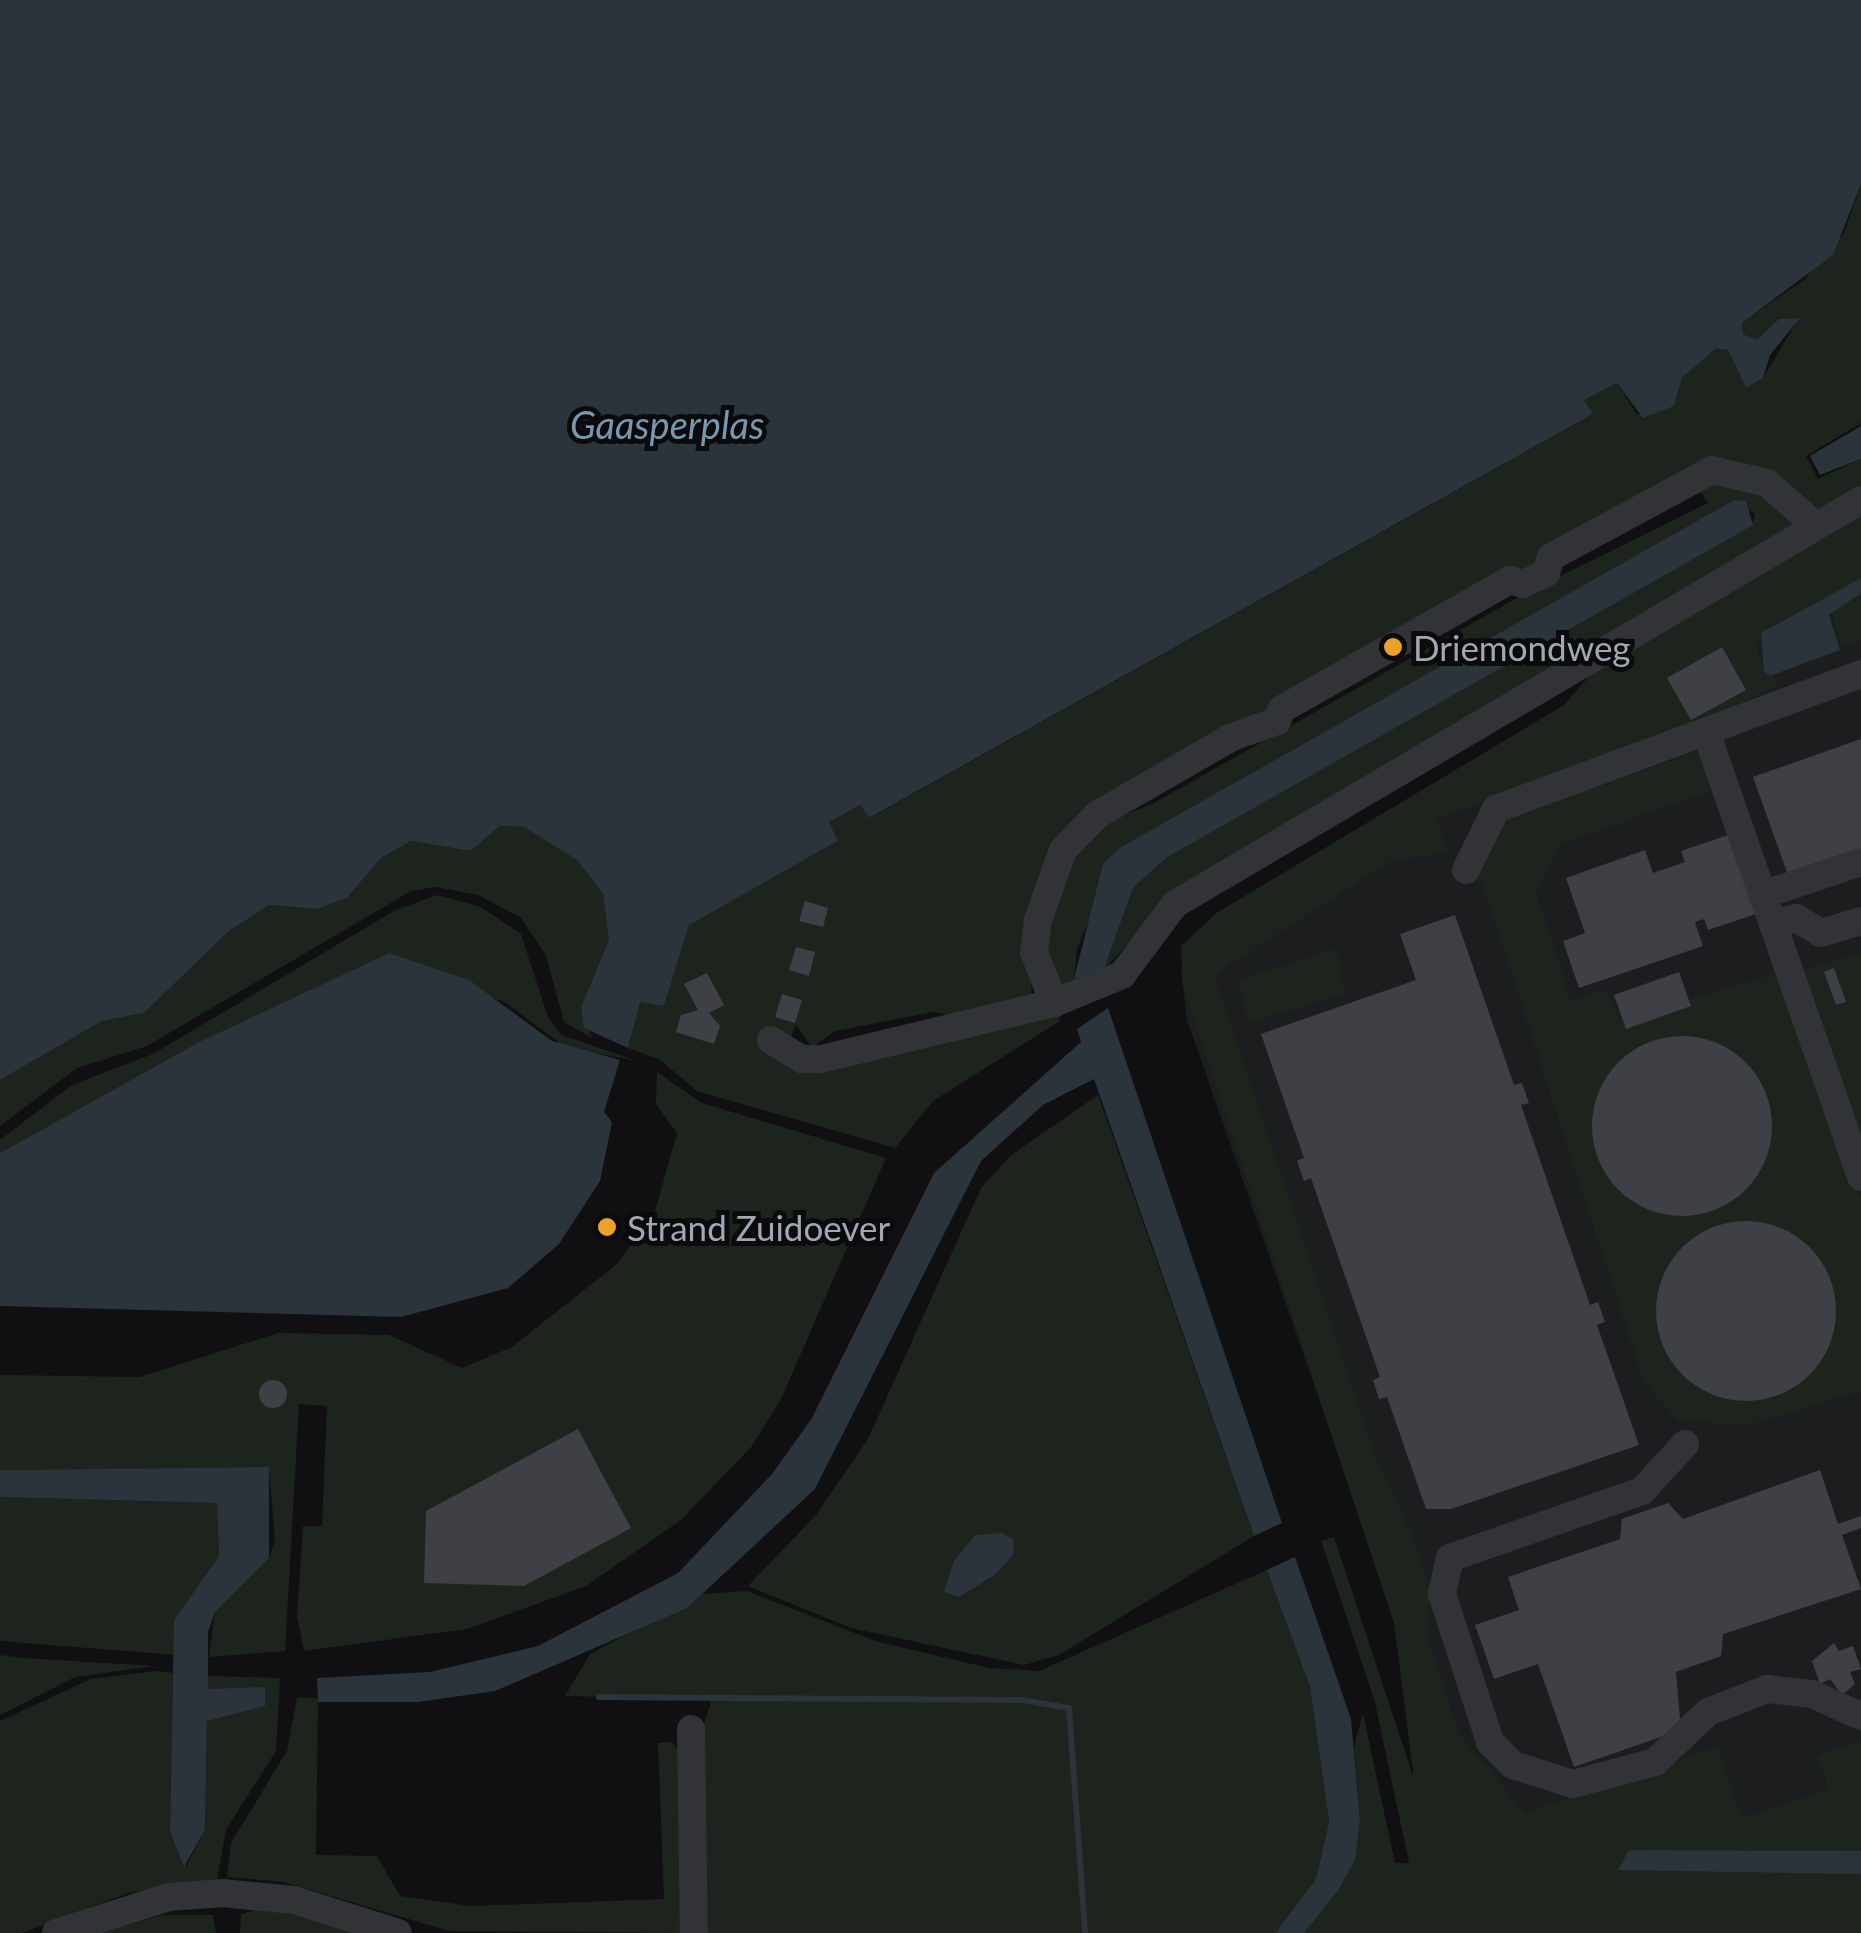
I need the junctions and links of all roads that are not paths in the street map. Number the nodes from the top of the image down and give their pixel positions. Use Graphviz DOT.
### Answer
graph roads {
  1 [pos="1861,500"];
  2 [pos="1816,526"];
  3 [pos="1861,674"];
  4 [pos="1706,732"];
  5 [pos="1861,862"];
  6 [pos="1466,870"];
  7 [pos="1762,895"];
  8 [pos="1861,920"];
  9 [pos="1773,924"];
  10 [pos="1054,1004"];
  11 [pos="771,1040"];
  12 [pos="1861,1177"];
  13 [pos="1684,1444"];
  14 [pos="1861,1716"];
  15 [pos="690,1729"];
  16 [pos="56,1933"];
  17 [pos="398,1933"];
  18 [pos="694,1933"];
  1 -- 2 [label="street"];
  2 -- 10 [label="street"];
  2 -- 10 [label="street"];
  3 -- 4 [label="street"];
  4 -- 6 [label="street"];
  4 -- 7 [label="street"];
  5 -- 7 [label="street"];
  7 -- 9 [label="street"];
  8 -- 9 [label="street"];
  9 -- 12 [label="street"];
  10 -- 11 [label="street"];
  13 -- 14 [label="street"];
  15 -- 18 [label="street"];
  16 -- 17 [label="street"];
}
